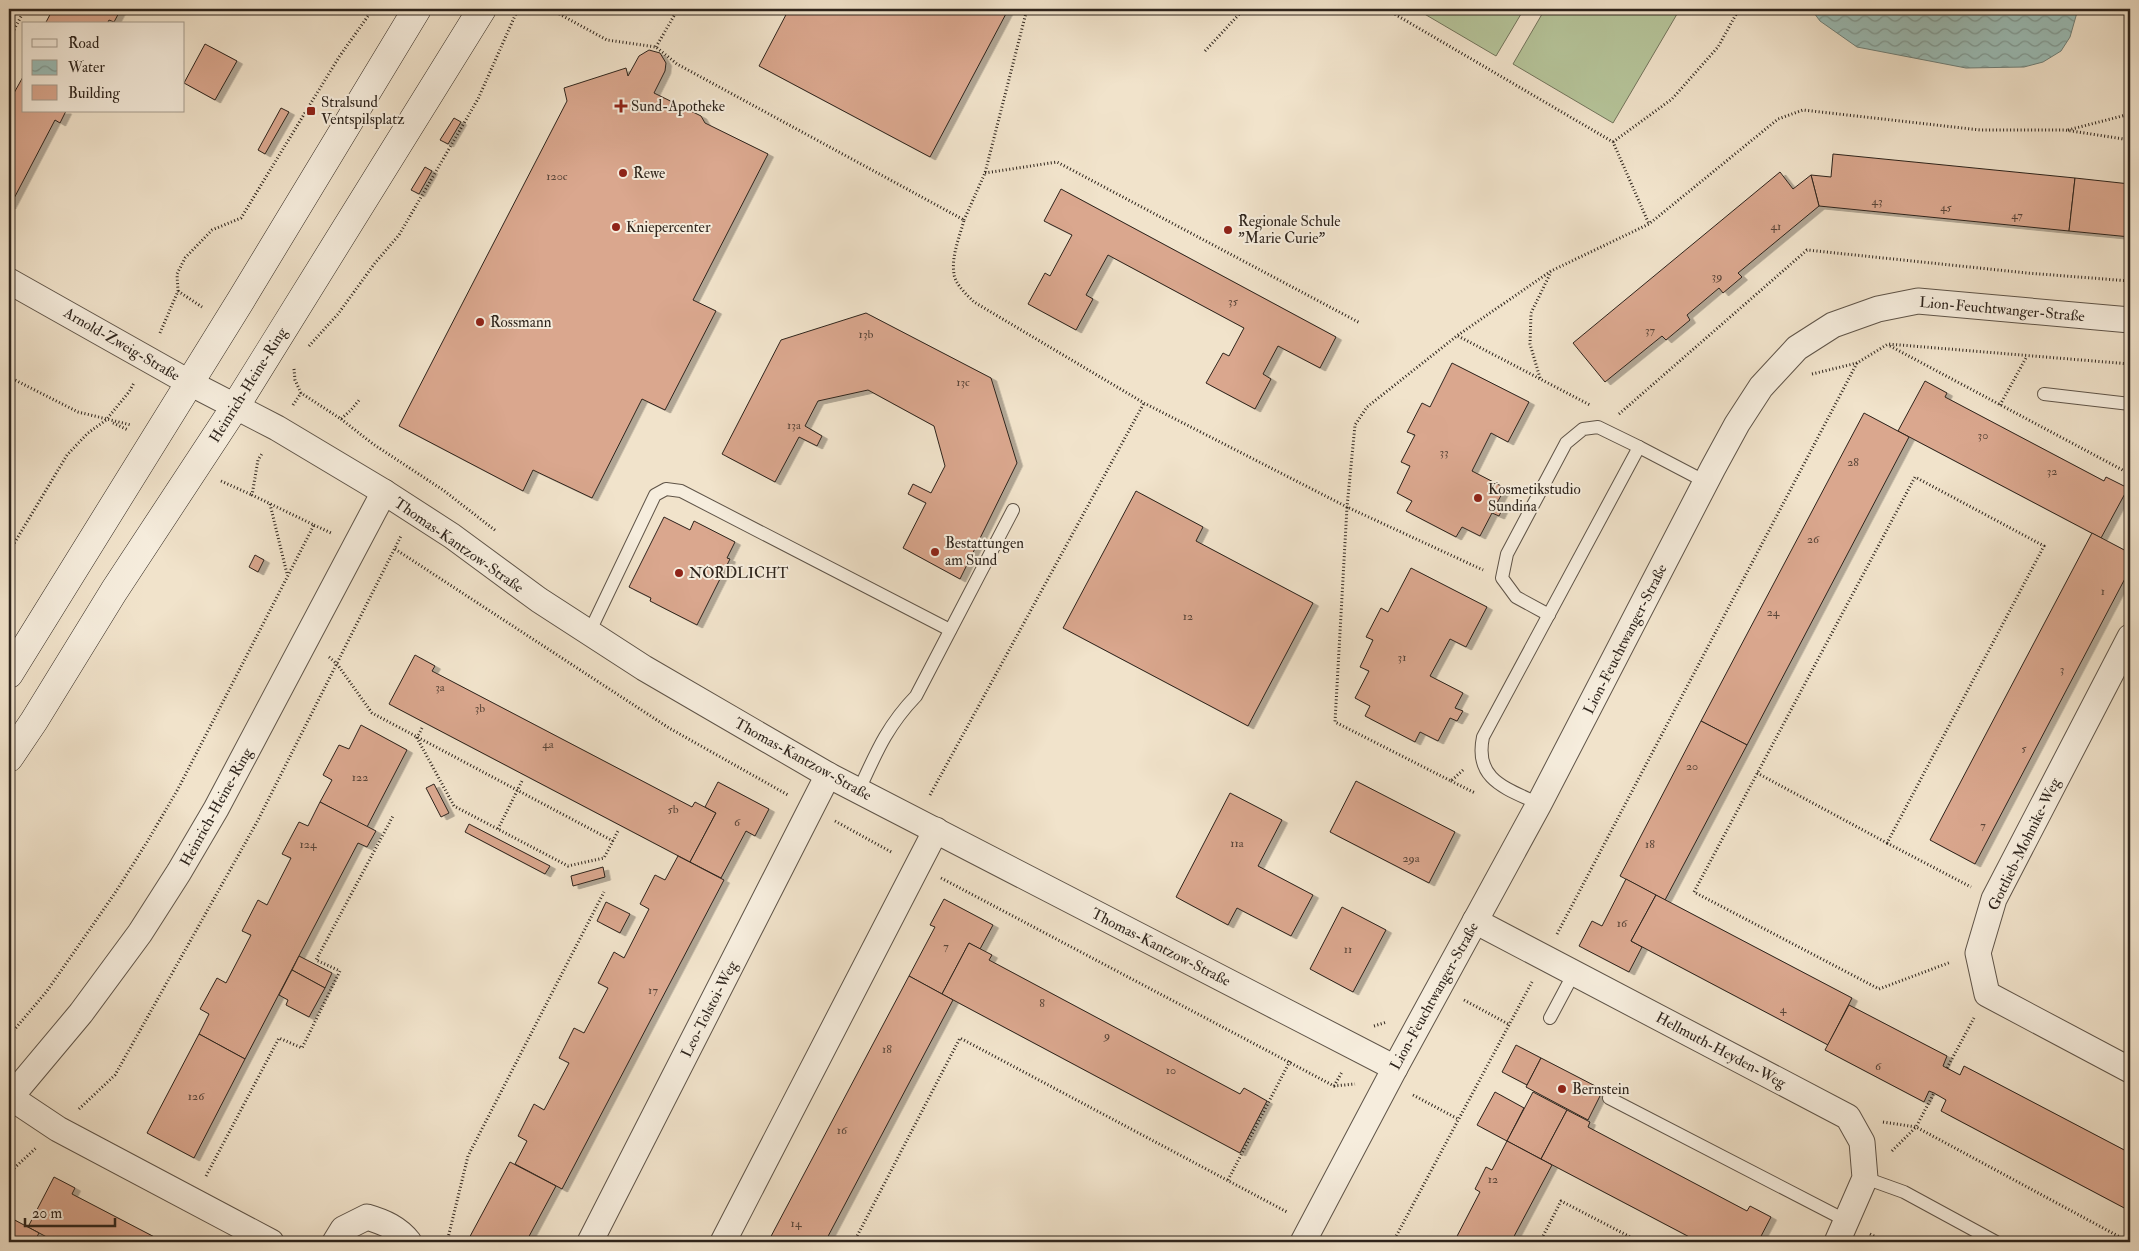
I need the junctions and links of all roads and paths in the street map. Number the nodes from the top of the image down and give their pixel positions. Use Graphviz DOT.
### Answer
graph roads {
  1 [pos="24,9"];
  2 [pos="373,9"];
  3 [pos="417,9"];
  4 [pos="482,9"];
  5 [pos="518,9"];
  6 [pos="550,9"];
  7 [pos="678,9"];
  8 [pos="1027,9"];
  9 [pos="1244,9"];
  10 [pos="1386,9"];
  11 [pos="1739,9"];
  12 [pos="9,39"];
  13 [pos="656,47"];
  14 [pos="1205,51"];
  15 [pos="2130,114"];
  16 [pos="2064,130"];
  17 [pos="2130,140"];
  18 [pos="1613,142"];
  19 [pos="985,173"];
  20 [pos="964,220"];
  21 [pos="1648,224"];
  22 [pos="1551,271"];
  23 [pos="9,281"];
  24 [pos="2130,281"];
  25 [pos="2130,320"];
  26 [pos="1360,323"];
  27 [pos="1458,336"];
  28 [pos="1888,344"];
  29 [pos="306,350"];
  30 [pos="2028,356"];
  31 [pos="147,357"];
  32 [pos="294,364"];
  33 [pos="2130,364"];
  34 [pos="9,377"];
  35 [pos="1540,378"];
  36 [pos="190,383"];
  37 [pos="301,392"];
  38 [pos="2044,394"];
  39 [pos="360,399"];
  40 [pos="1144,403"];
  41 [pos="2130,404"];
  42 [pos="2000,405"];
  43 [pos="235,408"];
  44 [pos="1598,409"];
  45 [pos="1614,418"];
  46 [pos="341,419"];
  47 [pos="106,420"];
  48 [pos="277,428"];
  49 [pos="160,431"];
  50 [pos="1639,447"];
  51 [pos="2130,474"];
  52 [pos="1706,482"];
  53 [pos="384,492"];
  54 [pos="270,504"];
  55 [pos="1346,507"];
  56 [pos="1013,510"];
  57 [pos="413,511"];
  58 [pos="9,529"];
  59 [pos="501,535"];
  60 [pos="13,546"];
  61 [pos="395,549"];
  62 [pos="9,552"];
  63 [pos="287,575"];
  64 [pos="1502,578"];
  65 [pos="1549,615"];
  66 [pos="950,630"];
  67 [pos="589,633"];
  68 [pos="307,637"];
  69 [pos="2130,637"];
  70 [pos="337,664"];
  71 [pos="9,674"];
  72 [pos="422,728"];
  73 [pos="417,738"];
  74 [pos="1480,751"];
  75 [pos="9,758"];
  76 [pos="1757,773"];
  77 [pos="828,775"];
  78 [pos="522,781"];
  79 [pos="1451,781"];
  80 [pos="859,790"];
  81 [pos="517,791"];
  82 [pos="1476,794"];
  83 [pos="1539,804"];
  84 [pos="812,809"];
  85 [pos="393,816"];
  86 [pos="926,825"];
  87 [pos="498,829"];
  88 [pos="618,831"];
  89 [pos="613,841"];
  90 [pos="1887,843"];
  91 [pos="918,866"];
  92 [pos="604,892"];
  93 [pos="1994,899"];
  94 [pos="1475,921"];
  95 [pos="1978,952"];
  96 [pos="1545,958"];
  97 [pos="1574,973"];
  98 [pos="1987,994"];
  99 [pos="1550,1018"];
  100 [pos="1389,1021"];
  101 [pos="1372,1026"];
  102 [pos="9,1036"];
  103 [pos="1290,1062"];
  104 [pos="1947,1068"];
  105 [pos="2130,1070"];
  106 [pos="1391,1074"];
  107 [pos="1934,1093"];
  108 [pos="9,1098"];
  109 [pos="1609,1098"];
  110 [pos="1848,1117"];
  111 [pos="1458,1119"];
  112 [pos="1916,1127"];
  113 [pos="58,1129"];
  114 [pos="9,1173"];
  115 [pos="1865,1178"];
  116 [pos="1228,1180"];
  117 [pos="193,1201"];
  118 [pos="1842,1232"];
  119 [pos="1307,1234"];
  120 [pos="272,1242"];
  121 [pos="335,1242"];
  122 [pos="409,1242"];
  123 [pos="447,1242"];
  124 [pos="590,1242"];
  125 [pos="723,1242"];
  126 [pos="854,1242"];
  127 [pos="1393,1242"];
  128 [pos="1540,1242"];
  129 [pos="1640,1242"];
  130 [pos="1996,1242"];
  131 [pos="2129,1242"];
  1 -- 12 [label="path"];
  2 -- 31 [label="path"];
  3 -- 36 [label="main road"];
  4 -- 43 [label="main road, Heinrich-Heine-Ring"];
  5 -- 29 [label="path"];
  6 -- 13 [label="path"];
  7 -- 13 [label="path"];
  8 -- 19 [label="path"];
  9 -- 14 [label="path"];
  10 -- 18 [label="path"];
  11 -- 18 [label="path"];
  13 -- 20 [label="path"];
  15 -- 16 [label="path"];
  16 -- 17 [label="path"];
  16 -- 21 [label="path"];
  18 -- 21 [label="path"];
  19 -- 20 [label="path"];
  19 -- 26 [label="path"];
  20 -- 40 [label="path"];
  21 -- 22 [label="path"];
  22 -- 27 [label="path"];
  22 -- 35 [label="path"];
  23 -- 31 [label="street, Arnold-Zweig-Straße"];
  24 -- 45 [label="path"];
  25 -- 52 [label="street, Lion-Feuchtwanger-Straße"];
  27 -- 35 [label="path"];
  27 -- 55 [label="path"];
  28 -- 30 [label="path"];
  28 -- 42 [label="path"];
  28 -- 96 [label="path"];
  30 -- 33 [label="path"];
  30 -- 42 [label="path"];
  31 -- 36 [label="street, Arnold-Zweig-Straße"];
  31 -- 47 [label="path"];
  32 -- 37 [label="path"];
  34 -- 47 [label="path"];
  35 -- 44 [label="path"];
  36 -- 43 [label="street, Arnold-Zweig-Straße"];
  36 -- 49 [label="main road"];
  37 -- 46 [label="path"];
  37 -- 48 [label="path"];
  38 -- 41 [label="lane"];
  39 -- 46 [label="path"];
  40 -- 55 [label="path"];
  40 -- 86 [label="path"];
  42 -- 51 [label="path"];
  43 -- 48 [label="street, Thomas-Kantzow-Straße"];
  43 -- 75 [label="main road, Heinrich-Heine-Ring"];
  46 -- 59 [label="path"];
  47 -- 49 [label="path"];
  47 -- 60 [label="path"];
  48 -- 53 [label="street, Thomas-Kantzow-Straße"];
  48 -- 54 [label="path"];
  49 -- 71 [label="main road"];
  50 -- 52 [label="lane"];
  50 -- 64 [label="lane"];
  50 -- 65 [label="lane"];
  52 -- 83 [label="street, Lion-Feuchtwanger-Straße"];
  53 -- 57 [label="street, Thomas-Kantzow-Straße"];
  53 -- 68 [label="street, Heinrich-Heine-Ring"];
  54 -- 63 [label="path"];
  54 -- 63 [label="path"];
  55 -- 64 [label="path"];
  55 -- 79 [label="path"];
  56 -- 66 [label="lane"];
  57 -- 61 [label="path"];
  57 -- 67 [label="street, Thomas-Kantzow-Straße"];
  58 -- 60 [label="path"];
  60 -- 62 [label="path"];
  61 -- 70 [label="path"];
  61 -- 84 [label="path"];
  63 -- 102 [label="path"];
  64 -- 65 [label="lane"];
  65 -- 74 [label="lane"];
  66 -- 67 [label="lane"];
  66 -- 80 [label="lane"];
  67 -- 77 [label="street, Thomas-Kantzow-Straße"];
  68 -- 70 [label="path"];
  68 -- 108 [label="street, Heinrich-Heine-Ring"];
  69 -- 93 [label="street, Gottlieb-Mohnike-Weg"];
  70 -- 73 [label="path"];
  70 -- 113 [label="path"];
  72 -- 73 [label="path"];
  73 -- 81 [label="path"];
  73 -- 87 [label="path"];
  74 -- 79 [label="path"];
  74 -- 83 [label="lane"];
  76 -- 90 [label="path"];
  76 -- 90 [label="path"];
  76 -- 95 [label="path"];
  77 -- 80 [label="street, Thomas-Kantzow-Straße"];
  77 -- 84 [label="street, Leo-Tolstoi-Weg"];
  78 -- 81 [label="path"];
  79 -- 82 [label="path"];
  80 -- 86 [label="street, Thomas-Kantzow-Straße"];
  81 -- 87 [label="path"];
  81 -- 89 [label="path"];
  83 -- 94 [label="street, Lion-Feuchtwanger-Straße"];
  84 -- 91 [label="path"];
  84 -- 124 [label="street, Leo-Tolstoi-Weg"];
  85 -- 117 [label="path"];
  86 -- 91 [label="street"];
  86 -- 106 [label="street, Thomas-Kantzow-Straße"];
  87 -- 89 [label="path"];
  88 -- 89 [label="path"];
  90 -- 93 [label="path"];
  91 -- 103 [label="path"];
  91 -- 125 [label="street"];
  92 -- 123 [label="path"];
  93 -- 95 [label="street, Gottlieb-Mohnike-Weg"];
  94 -- 96 [label="street, Hellmuth-Heyden-Weg"];
  94 -- 106 [label="street, Lion-Feuchtwanger-Straße"];
  95 -- 98 [label="street, Gottlieb-Mohnike-Weg"];
  96 -- 97 [label="street, Hellmuth-Heyden-Weg"];
  96 -- 111 [label="path"];
  97 -- 99 [label="lane"];
  97 -- 110 [label="street, Hellmuth-Heyden-Weg"];
  98 -- 104 [label="path"];
  98 -- 105 [label="street"];
  100 -- 101 [label="path"];
  103 -- 106 [label="path"];
  103 -- 116 [label="path"];
  106 -- 111 [label="path"];
  106 -- 119 [label="street, Lion-Feuchtwanger-Straße"];
  107 -- 112 [label="path"];
  108 -- 113 [label="street, Heinrich-Heine-Ring"];
  109 -- 118 [label="lane"];
  110 -- 112 [label="path"];
  110 -- 115 [label="street"];
  111 -- 127 [label="path"];
  112 -- 131 [label="path"];
  113 -- 114 [label="path"];
  113 -- 117 [label="street, Heinrich-Heine-Ring"];
  115 -- 118 [label="street"];
  115 -- 130 [label="lane"];
  116 -- 119 [label="path"];
  116 -- 126 [label="path"];
  117 -- 120 [label="street, Heinrich-Heine-Ring"];
  121 -- 122 [label="street"];
  128 -- 129 [label="path"];
}
